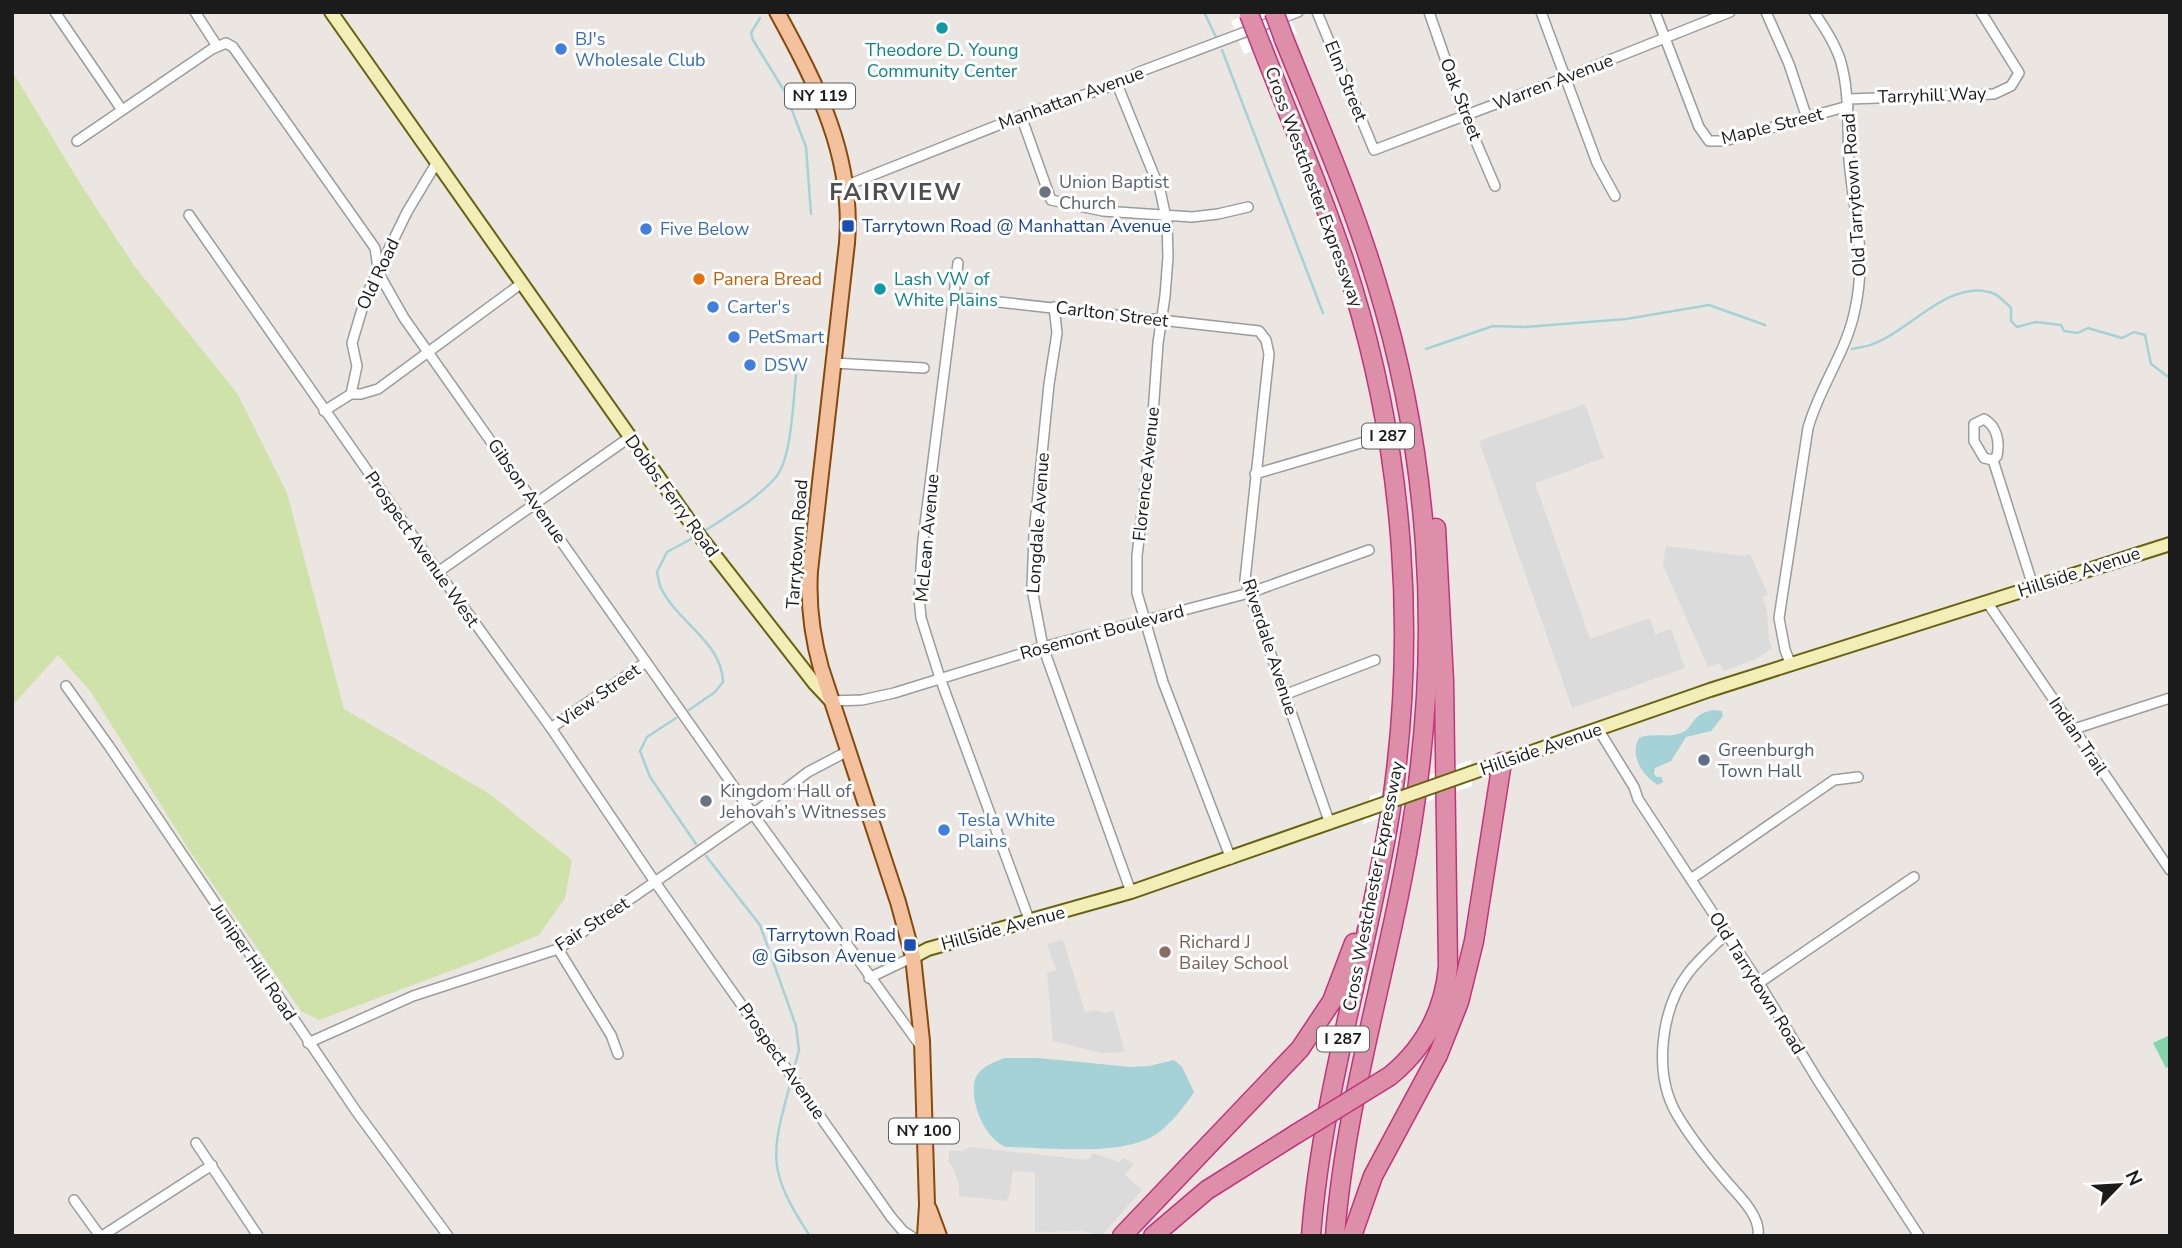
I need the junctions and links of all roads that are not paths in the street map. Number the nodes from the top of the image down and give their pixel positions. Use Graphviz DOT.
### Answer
graph roads {
  1 [pos="55,12"];
  2 [pos="195,12"];
  3 [pos="331,12"];
  4 [pos="776,12"];
  5 [pos="1274,12"];
  6 [pos="1298,12"];
  7 [pos="1317,12"];
  8 [pos="1429,12"];
  9 [pos="1541,12"];
  10 [pos="1655,12"];
  11 [pos="1730,12"];
  12 [pos="1766,12"];
  13 [pos="1814,12"];
  14 [pos="1981,12"];
  15 [pos="1248,13"];
  16 [pos="1665,40"];
  17 [pos="217,46"];
  18 [pos="1567,77"];
  19 [pos="1117,84"];
  20 [pos="1848,102"];
  21 [pos="122,110"];
  22 [pos="1021,116"];
  23 [pos="1465,116"];
  24 [pos="1807,118"];
  25 [pos="77,141"];
  26 [pos="1374,149"];
  27 [pos="437,162"];
  28 [pos="845,186"];
  29 [pos="1495,186"];
  30 [pos="1615,196"];
  31 [pos="1248,207"];
  32 [pos="1164,214"];
  33 [pos="189,215"];
  34 [pos="958,263"];
  35 [pos="379,271"];
  36 [pos="522,283"];
  37 [pos="954,297"];
  38 [pos="1054,307"];
  39 [pos="1386,314"];
  40 [pos="1161,320"];
  41 [pos="1266,340"];
  42 [pos="429,351"];
  43 [pos="834,363"];
  44 [pos="924,368"];
  45 [pos="351,394"];
  46 [pos="324,411"];
  47 [pos="630,437"];
  48 [pos="1361,443"];
  49 [pos="1993,460"];
  50 [pos="1255,474"];
  51 [pos="536,503"];
  52 [pos="2170,544"];
  53 [pos="1369,550"];
  54 [pos="438,572"];
  55 [pos="2033,586"];
  56 [pos="1249,593"];
  57 [pos="1987,602"];
  58 [pos="1143,619"];
  59 [pos="1044,647"];
  60 [pos="1375,660"];
  61 [pos="646,662"];
  62 [pos="1791,665"];
  63 [pos="940,678"];
  64 [pos="66,686"];
  65 [pos="1284,695"];
  66 [pos="2170,698"];
  67 [pos="831,701"];
  68 [pos="551,728"];
  69 [pos="1598,729"];
  70 [pos="2074,729"];
  71 [pos="848,751"];
  72 [pos="1502,762"];
  73 [pos="1858,777"];
  74 [pos="752,814"];
  75 [pos="1330,824"];
  76 [pos="1385,843"];
  77 [pos="1231,859"];
  78 [pos="2170,870"];
  79 [pos="1914,877"];
  80 [pos="1691,879"];
  81 [pos="656,882"];
  82 [pos="1131,892"];
  83 [pos="1030,922"];
  84 [pos="1726,934"];
  85 [pos="558,949"];
  86 [pos="913,957"];
  87 [pos="869,978"];
  88 [pos="1759,983"];
  89 [pos="308,1043"];
  90 [pos="922,1049"];
  91 [pos="618,1054"];
  92 [pos="196,1143"];
  93 [pos="212,1164"];
  94 [pos="74,1200"];
  95 [pos="927,1205"];
  96 [pos="101,1236"];
  97 [pos="258,1236"];
  98 [pos="448,1236"];
  99 [pos="911,1236"];
  100 [pos="925,1236"];
  101 [pos="939,1236"];
  102 [pos="1122,1236"];
  103 [pos="1153,1236"];
  104 [pos="1311,1236"];
  105 [pos="1335,1236"];
  106 [pos="1352,1236"];
  107 [pos="1758,1236"];
  108 [pos="1919,1236"];
  1 -- 21 [label="street"];
  2 -- 17 [label="street, Gibson Avenue"];
  3 -- 27 [label="main road, Dobbs Ferry Road"];
  4 -- 28 [label="main road, Tarrytown Road / NY 119"];
  5 -- 39 [label="highway, Cross Westchester Expressway / I 287, bridge"];
  6 -- 19 [label="street, Manhattan Avenue"];
  7 -- 26 [label="street, Elm Street"];
  8 -- 23 [label="street, Oak Street"];
  9 -- 18 [label="street"];
  10 -- 16 [label="street, Maple Street"];
  11 -- 16 [label="street, Warren Avenue"];
  12 -- 24 [label="street"];
  13 -- 20 [label="street, Old Tarrytown Road"];
  14 -- 20 [label="street, Tarryhill Way"];
  15 -- 76 [label="highway, Cross Westchester Expressway / I 287, bridge"];
  16 -- 18 [label="street, Warren Avenue"];
  16 -- 24 [label="street, Maple Street"];
  17 -- 21 [label="street"];
  17 -- 35 [label="street, Gibson Avenue"];
  18 -- 23 [label="street, Warren Avenue"];
  18 -- 30 [label="street"];
  19 -- 22 [label="street, Manhattan Avenue"];
  19 -- 32 [label="street, Florence Avenue"];
  20 -- 24 [label="street, Maple Street"];
  20 -- 62 [label="street, Old Tarrytown Road"];
  21 -- 25 [label="street"];
  22 -- 28 [label="street, Manhattan Avenue"];
  22 -- 32 [label="street"];
  23 -- 26 [label="street, Warren Avenue"];
  23 -- 29 [label="street, Oak Street"];
  27 -- 35 [label="street, Old Road"];
  27 -- 36 [label="main road, Dobbs Ferry Road"];
  28 -- 43 [label="main road, Tarrytown Road / NY 119"];
  31 -- 32 [label="street"];
  32 -- 40 [label="street, Florence Avenue"];
  33 -- 46 [label="street, Prospect Avenue West"];
  34 -- 37 [label="street, McLean Avenue"];
  35 -- 42 [label="street, Gibson Avenue"];
  35 -- 45 [label="street, Old Road"];
  36 -- 42 [label="street"];
  36 -- 47 [label="main road, Dobbs Ferry Road"];
  37 -- 38 [label="street, Carlton Street"];
  37 -- 63 [label="street, McLean Avenue"];
  38 -- 40 [label="street, Carlton Street"];
  38 -- 59 [label="street, Longdale Avenue"];
  39 -- 103 [label="highway, bridge"];
  39 -- 105 [label="highway, Cross Westchester Expressway / I 287"];
  40 -- 41 [label="street, Carlton Street"];
  40 -- 58 [label="street, Florence Avenue"];
  41 -- 50 [label="street, Riverdale Avenue"];
  42 -- 45 [label="street"];
  42 -- 51 [label="street, Gibson Avenue"];
  43 -- 44 [label="street"];
  43 -- 67 [label="main road, Tarrytown Road / NY 119"];
  45 -- 46 [label="street"];
  46 -- 54 [label="street, Prospect Avenue West"];
  47 -- 51 [label="street"];
  47 -- 67 [label="main road, Dobbs Ferry Road"];
  48 -- 50 [label="street"];
  49 -- 55 [label="street"];
  50 -- 56 [label="street, Riverdale Avenue"];
  51 -- 54 [label="street"];
  51 -- 61 [label="street, Gibson Avenue"];
  52 -- 55 [label="main road, Hillside Avenue"];
  53 -- 56 [label="street, Rosemont Boulevard"];
  54 -- 68 [label="street, Prospect Avenue West"];
  55 -- 57 [label="main road, Hillside Avenue"];
  56 -- 58 [label="street, Rosemont Boulevard"];
  56 -- 65 [label="street, Riverdale Avenue"];
  57 -- 62 [label="main road, Hillside Avenue"];
  57 -- 70 [label="street, Indian Trail"];
  58 -- 59 [label="street, Rosemont Boulevard"];
  58 -- 77 [label="street, Florence Avenue"];
  59 -- 63 [label="street, Rosemont Boulevard"];
  59 -- 82 [label="street, Longdale Avenue"];
  60 -- 65 [label="street"];
  61 -- 68 [label="street, View Street"];
  61 -- 74 [label="street, Gibson Avenue"];
  62 -- 69 [label="main road, Hillside Avenue"];
  63 -- 67 [label="street, Rosemont Boulevard"];
  63 -- 83 [label="street, McLean Avenue"];
  64 -- 89 [label="street, Juniper Hill Road"];
  65 -- 75 [label="street, Riverdale Avenue"];
  66 -- 70 [label="street"];
  67 -- 71 [label="main road, Tarrytown Road / NY 119"];
  68 -- 81 [label="street, Prospect Avenue West"];
  69 -- 72 [label="main road, Hillside Avenue"];
  69 -- 80 [label="street, Old Tarrytown Road"];
  70 -- 78 [label="street, Indian Trail"];
  71 -- 74 [label="street, Fair Street"];
  71 -- 86 [label="main road, Tarrytown Road / NY 119"];
  72 -- 75 [label="main road, Hillside Avenue, bridge"];
  72 -- 106 [label="highway"];
  73 -- 80 [label="street"];
  74 -- 81 [label="street, Fair Street"];
  74 -- 87 [label="street, Gibson Avenue"];
  75 -- 77 [label="main road, Hillside Avenue"];
  76 -- 102 [label="highway"];
  76 -- 104 [label="highway, Cross Westchester Expressway / I 287"];
  77 -- 82 [label="main road, Hillside Avenue"];
  79 -- 88 [label="street"];
  80 -- 84 [label="street, Old Tarrytown Road"];
  81 -- 85 [label="street, Fair Street"];
  81 -- 99 [label="street, Prospect Avenue"];
  82 -- 83 [label="main road, Hillside Avenue"];
  83 -- 86 [label="main road, Hillside Avenue"];
  84 -- 88 [label="street, Old Tarrytown Road"];
  84 -- 107 [label="street"];
  85 -- 89 [label="street, Fair Street"];
  85 -- 91 [label="street"];
  86 -- 87 [label="street"];
  86 -- 90 [label="main road, Tarrytown Road / NY 100"];
  87 -- 90 [label="street, Gibson Avenue"];
  88 -- 108 [label="street, Old Tarrytown Road"];
  89 -- 98 [label="street, Juniper Hill Road"];
  90 -- 95 [label="main road, Tarrytown Road / NY 100"];
  92 -- 93 [label="street"];
  93 -- 96 [label="street"];
  93 -- 97 [label="street"];
  94 -- 96 [label="street"];
  95 -- 100 [label="main road, Tarrytown Road / NY 100"];
  95 -- 101 [label="main road, Tarrytown Road / NY 100"];
}
